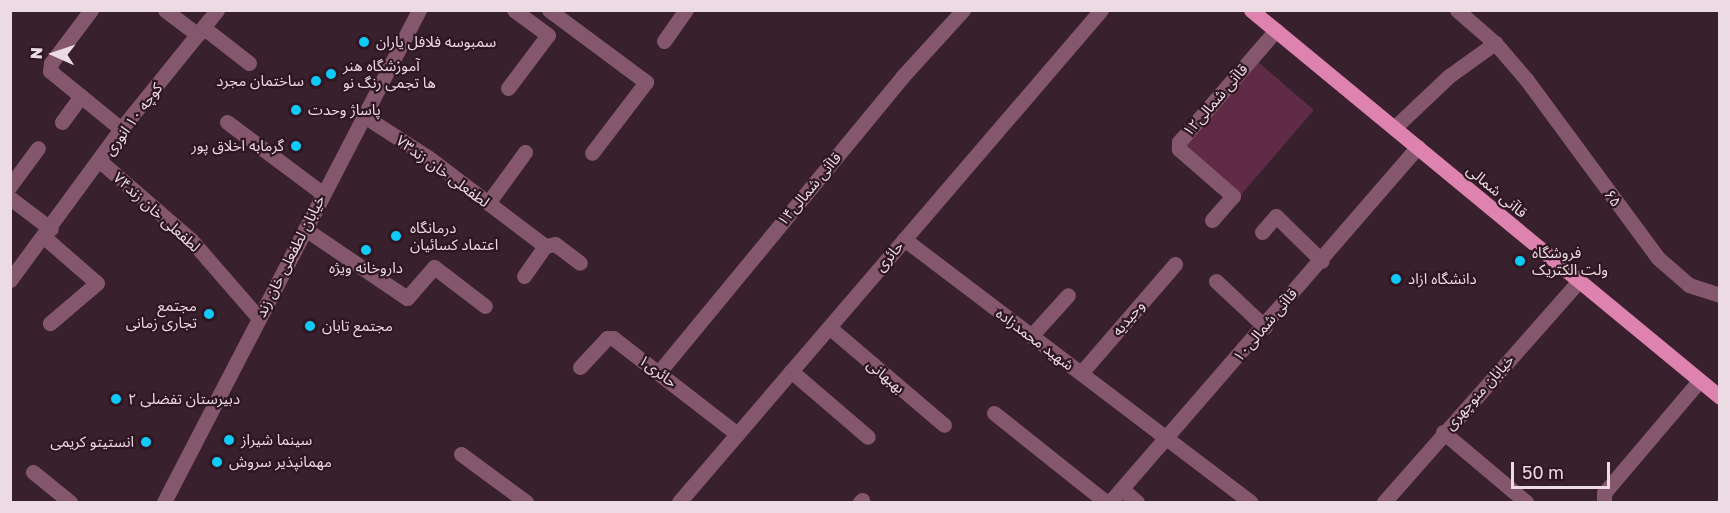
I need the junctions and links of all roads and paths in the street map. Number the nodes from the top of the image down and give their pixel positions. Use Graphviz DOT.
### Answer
graph roads {
  1 [pos="91,10"];
  2 [pos="165,10"];
  3 [pos="217,10"];
  4 [pos="513,10"];
  5 [pos="549,10"];
  6 [pos="686,10"];
  7 [pos="963,10"];
  8 [pos="1101,10"];
  9 [pos="1251,10"];
  10 [pos="1457,10"];
  11 [pos="413,13"];
  12 [pos="1276,30"];
  13 [pos="201,31"];
  14 [pos="664,41"];
  15 [pos="1494,43"];
  16 [pos="249,63"];
  17 [pos="508,88"];
  18 [pos="81,96"];
  19 [pos="364,116"];
  20 [pos="62,122"];
  21 [pos="227,122"];
  22 [pos="1394,128"];
  23 [pos="122,129"];
  24 [pos="1418,147"];
  25 [pos="38,148"];
  26 [pos="525,152"];
  27 [pos="592,153"];
  28 [pos="101,162"];
  29 [pos="10,186"];
  30 [pos="322,193"];
  31 [pos="10,198"];
  32 [pos="488,203"];
  33 [pos="1212,220"];
  34 [pos="305,229"];
  35 [pos="1262,232"];
  36 [pos="47,233"];
  37 [pos="904,239"];
  38 [pos="545,246"];
  39 [pos="1322,261"];
  40 [pos="580,263"];
  41 [pos="1175,264"];
  42 [pos="524,276"];
  43 [pos="10,280"];
  44 [pos="1216,281"];
  45 [pos="1577,283"];
  46 [pos="1068,295"];
  47 [pos="1719,295"];
  48 [pos="485,306"];
  49 [pos="258,317"];
  50 [pos="50,323"];
  51 [pos="829,327"];
  52 [pos="1265,327"];
  53 [pos="1031,336"];
  54 [pos="580,367"];
  55 [pos="790,371"];
  56 [pos="659,372"];
  57 [pos="1082,373"];
  58 [pos="1699,381"];
  59 [pos="1719,397"];
  60 [pos="994,413"];
  61 [pos="944,425"];
  62 [pos="1443,432"];
  63 [pos="737,434"];
  64 [pos="868,436"];
  65 [pos="1166,439"];
  66 [pos="461,454"];
  67 [pos="33,472"];
  68 [pos="1122,489"];
  69 [pos="70,502"];
  70 [pos="164,502"];
  71 [pos="526,502"];
  72 [pos="679,502"];
  73 [pos="1108,502"];
  74 [pos="1137,502"];
  75 [pos="1250,502"];
  76 [pos="1384,502"];
  77 [pos="1526,502"];
  78 [pos="1604,502"];
  1 -- 18 [label="street"];
  2 -- 13 [label="street"];
  3 -- 13 [label="street, کوچه ۱۰ انوری"];
  4 -- 17 [label="street"];
  5 -- 27 [label="street"];
  6 -- 14 [label="street"];
  7 -- 56 [label="street, قاآنی شمالی۱۴"];
  8 -- 37 [label="street, حائری"];
  9 -- 12 [label="main road, قاآنی شمالی"];
  10 -- 15 [label="street, ۶۵"];
  11 -- 19 [label="street, خیابان لطفعلی خان زند"];
  12 -- 22 [label="main road, قاآنی شمالی"];
  12 -- 33 [label="street, قاآنی شمالی۱۲"];
  13 -- 16 [label="street"];
  13 -- 23 [label="street, کوچه ۱۰ انوری"];
  15 -- 22 [label="street"];
  15 -- 47 [label="street, ۶۵"];
  18 -- 20 [label="street"];
  18 -- 23 [label="street"];
  19 -- 30 [label="street, خیابان لطفعلی خان زند"];
  19 -- 32 [label="street, لطفعلی خان زند۷۳"];
  21 -- 30 [label="street"];
  22 -- 24 [label="main road, قاآنی شمالی"];
  23 -- 28 [label="street, کوچه ۱۰ انوری"];
  24 -- 39 [label="street, قاآنی شمالی۱۰"];
  24 -- 45 [label="main road, قاآنی شمالی"];
  25 -- 29 [label="street"];
  26 -- 32 [label="street"];
  28 -- 36 [label="street, کوچه ۱۰ انوری"];
  28 -- 49 [label="street, لطفعلی خان زند۷۴"];
  30 -- 34 [label="street, خیابان لطفعلی خان زند"];
  31 -- 36 [label="street"];
  32 -- 38 [label="street, لطفعلی خان زند۷۳"];
  34 -- 48 [label="street"];
  34 -- 49 [label="street, خیابان لطفعلی خان زند"];
  35 -- 39 [label="street"];
  36 -- 43 [label="street, کوچه ۱۰ انوری"];
  36 -- 50 [label="street"];
  37 -- 51 [label="street, حائری"];
  37 -- 53 [label="street, شهید محمدزاده"];
  38 -- 40 [label="street, لطفعلی خان زند۷۳"];
  38 -- 42 [label="street"];
  39 -- 52 [label="street, قاآنی شمالی۱۰"];
  41 -- 57 [label="street, وحیدیه"];
  44 -- 52 [label="street"];
  45 -- 58 [label="main road, قاآنی شمالی"];
  45 -- 62 [label="street, خیابان منوچهری"];
  46 -- 53 [label="street"];
  49 -- 70 [label="street, خیابان لطفعلی خان زند"];
  51 -- 55 [label="street, حائری"];
  51 -- 61 [label="street, بهبهانی"];
  52 -- 65 [label="street, قاآنی شمالی۱۰"];
  53 -- 57 [label="street, شهید محمدزاده"];
  54 -- 56 [label="street, حائری۱"];
  55 -- 63 [label="street, حائری"];
  55 -- 64 [label="street"];
  56 -- 63 [label="street, حائری۱"];
  57 -- 65 [label="street, شهید محمدزاده"];
  58 -- 59 [label="main road, قاآنی شمالی"];
  58 -- 78 [label="street"];
  60 -- 73 [label="street"];
  62 -- 76 [label="street, خیابان منوچهری"];
  62 -- 77 [label="street"];
  63 -- 72 [label="street, حائری"];
  65 -- 68 [label="street, قاآنی شمالی۱۰"];
  65 -- 75 [label="street, شهید محمدزاده"];
  66 -- 71 [label="street"];
  67 -- 69 [label="street"];
  68 -- 73 [label="street, قاآنی شمالی۱۰"];
  68 -- 74 [label="street"];
}
